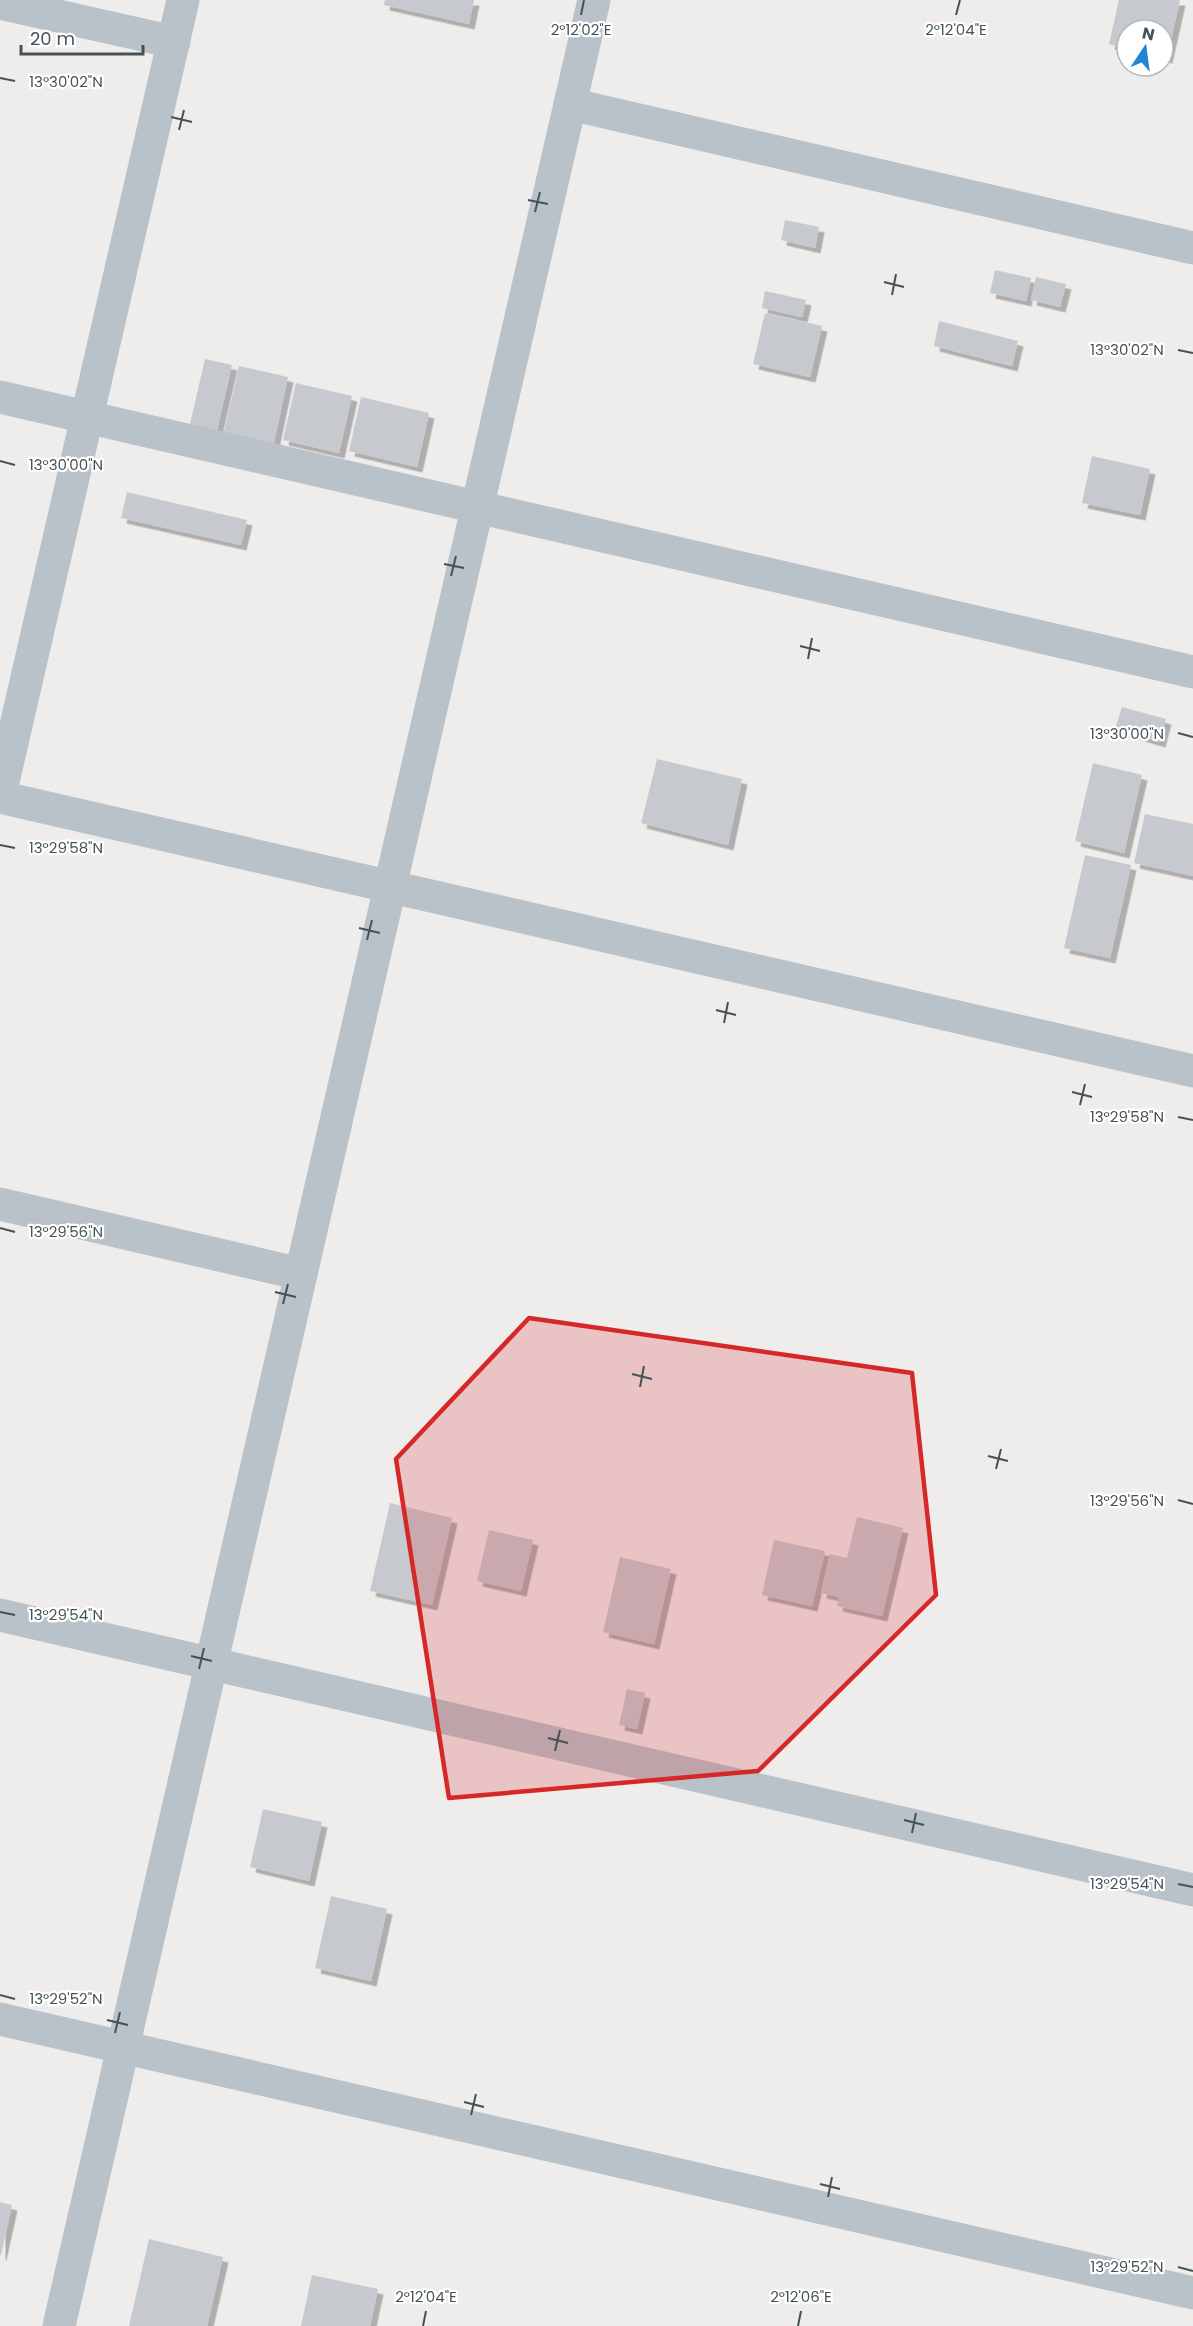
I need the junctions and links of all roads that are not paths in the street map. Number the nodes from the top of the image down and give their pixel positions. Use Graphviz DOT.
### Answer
graph roads {
  1 [pos="183,0"];
  2 [pos="594,0"];
  3 [pos="0,3"];
  4 [pos="174,42"];
  5 [pos="570,104"];
  6 [pos="1193,248"];
  7 [pos="0,397"];
  8 [pos="87,417"];
  9 [pos="477,507"];
  10 [pos="1193,672"];
  11 [pos="0,796"];
  12 [pos="390,886"];
  13 [pos="1193,1071"];
  14 [pos="0,1204"];
  15 [pos="301,1274"];
  16 [pos="0,1615"];
  17 [pos="212,1664"];
  18 [pos="1193,1890"];
  19 [pos="0,2019"];
  20 [pos="123,2047"];
  21 [pos="1193,2293"];
  22 [pos="58,2326"];
  1 -- 4 [label="street"];
  2 -- 5 [label="street"];
  3 -- 4 [label="street"];
  4 -- 8 [label="street"];
  5 -- 6 [label="street"];
  5 -- 9 [label="street"];
  7 -- 8 [label="street"];
  8 -- 9 [label="street"];
  8 -- 11 [label="street"];
  9 -- 10 [label="street"];
  9 -- 12 [label="street"];
  11 -- 12 [label="street"];
  12 -- 13 [label="street"];
  12 -- 15 [label="street"];
  14 -- 15 [label="street"];
  15 -- 17 [label="street"];
  16 -- 17 [label="street"];
  17 -- 18 [label="street"];
  17 -- 20 [label="street"];
  19 -- 20 [label="street"];
  20 -- 21 [label="street"];
  20 -- 22 [label="street"];
}
